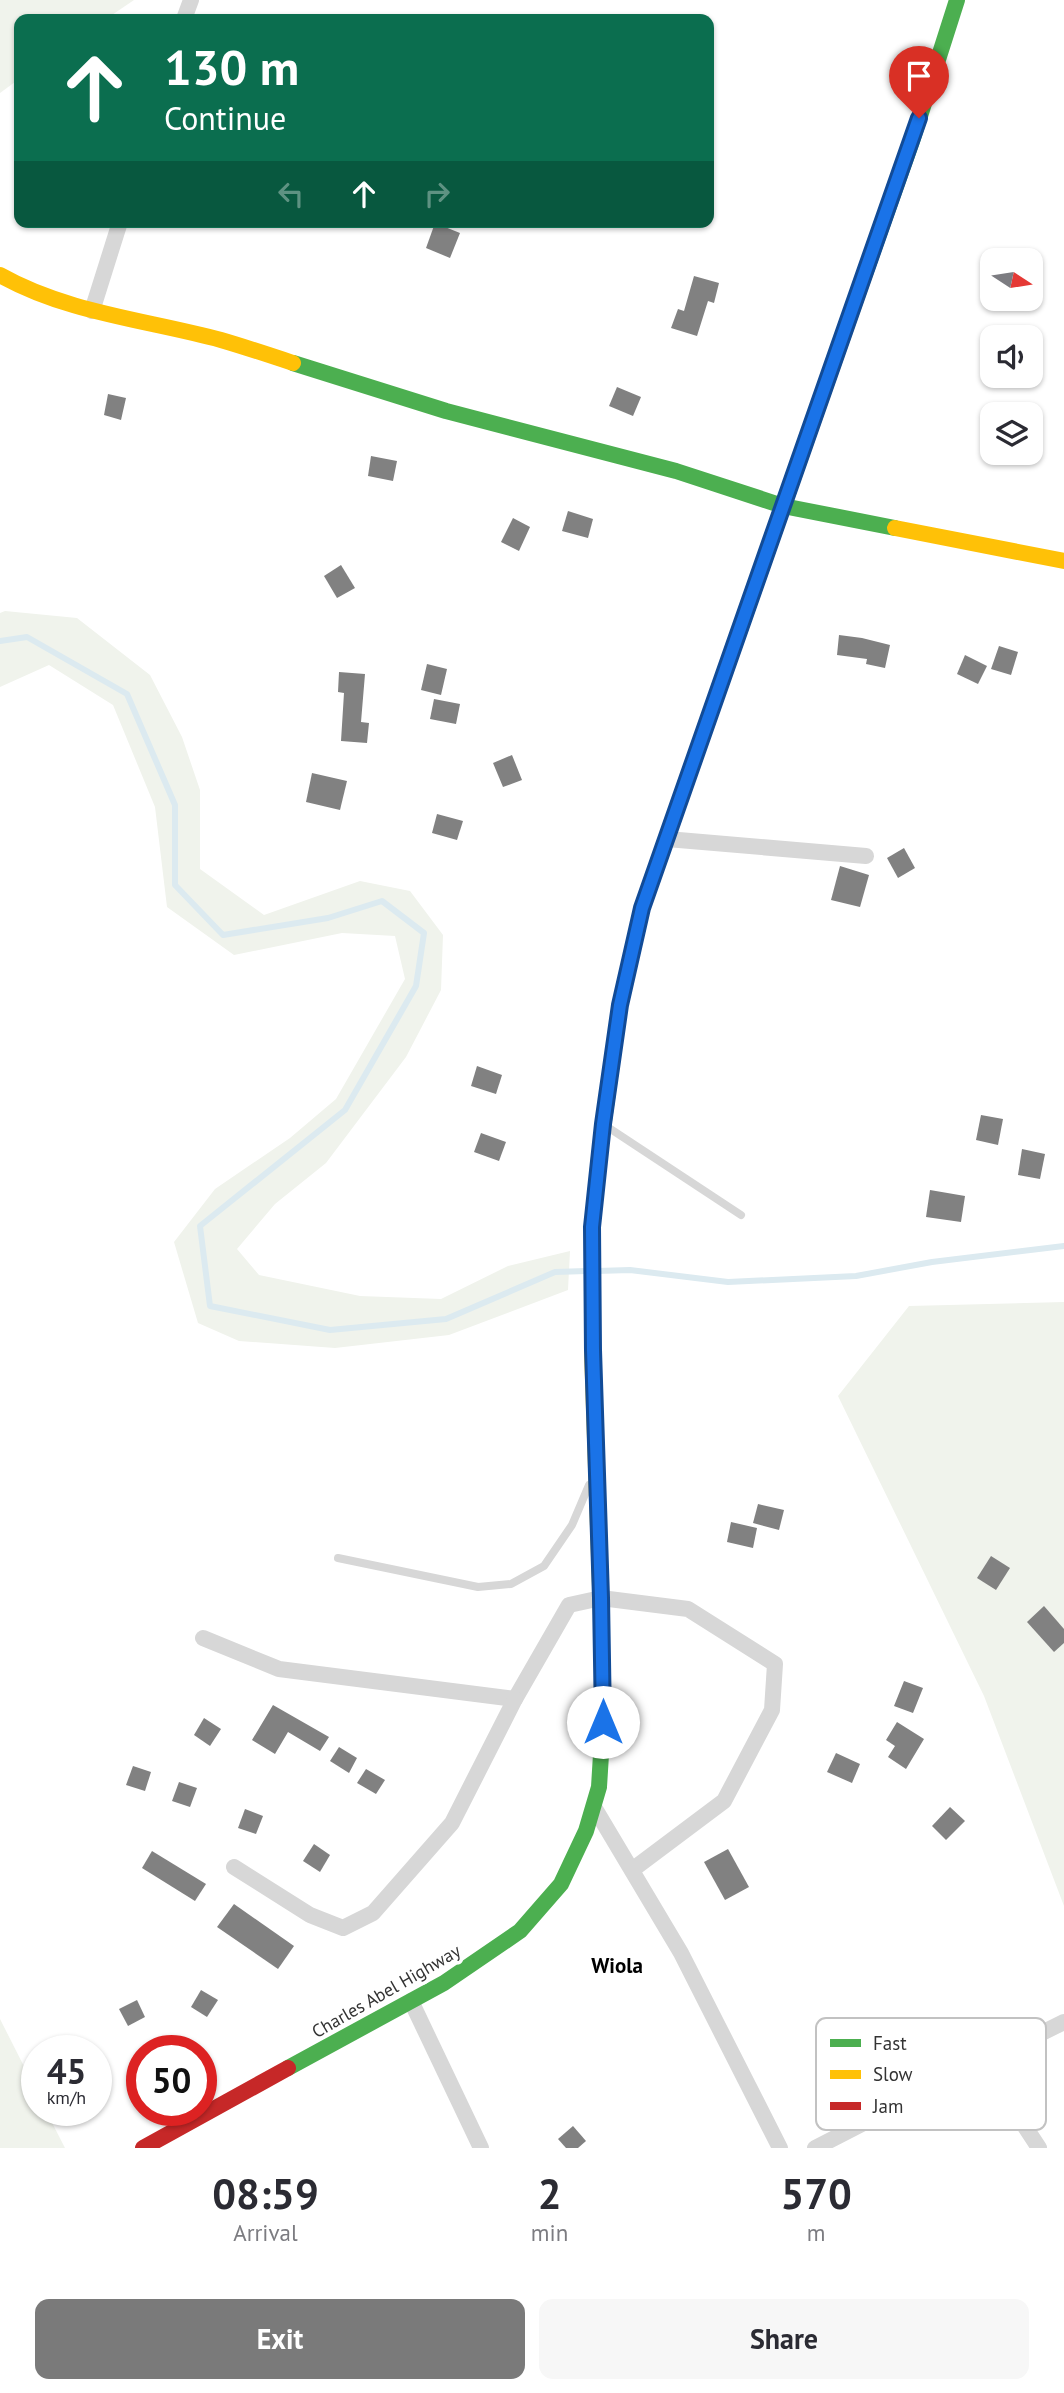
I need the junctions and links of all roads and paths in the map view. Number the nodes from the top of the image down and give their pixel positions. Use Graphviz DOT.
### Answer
graph roads {
  1 [pos="957,0"];
  2 [pos="118,228"];
  3 [pos="0,275"];
  4 [pos="92,311"];
  5 [pos="783,506"];
  6 [pos="1064,561"];
  7 [pos="667,839"];
  8 [pos="866,856"];
  9 [pos="603,1124"];
  10 [pos="741,1216"];
  11 [pos="596,1469"];
  12 [pos="338,1558"];
  13 [pos="601,1598"];
  14 [pos="203,1638"];
  15 [pos="515,1699"];
  16 [pos="594,1807"];
  17 [pos="234,1867"];
  18 [pos="632,1870"];
  19 [pos="411,2001"];
  20 [pos="1064,2022"];
  21 [pos="1046,2031"];
  22 [pos="850,2130"];
  23 [pos="1027,2130"];
  24 [pos="143,2148"];
  25 [pos="481,2148"];
  26 [pos="780,2148"];
  27 [pos="815,2148"];
  28 [pos="1039,2148"];
  1 -- 5 [label="main road"];
  2 -- 4 [label="street"];
  3 -- 4 [label="main road"];
  4 -- 5 [label="main road"];
  5 -- 6 [label="main road"];
  5 -- 7 [label="main road"];
  7 -- 8 [label="street"];
  7 -- 9 [label="main road"];
  9 -- 10 [label="lane"];
  9 -- 11 [label="main road, Charles Abel Highway"];
  11 -- 12 [label="lane"];
  11 -- 13 [label="main road, Charles Abel Highway"];
  13 -- 15 [label="street"];
  13 -- 16 [label="main road, Charles Abel Highway"];
  13 -- 18 [label="street"];
  14 -- 15 [label="street"];
  15 -- 17 [label="street"];
  16 -- 18 [label="street"];
  16 -- 19 [label="main road, Charles Abel Highway"];
  18 -- 26 [label="street"];
  19 -- 24 [label="main road, Charles Abel Highway"];
  19 -- 25 [label="street"];
  20 -- 21 [label="street"];
  22 -- 27 [label="street"];
  23 -- 28 [label="street"];
}
